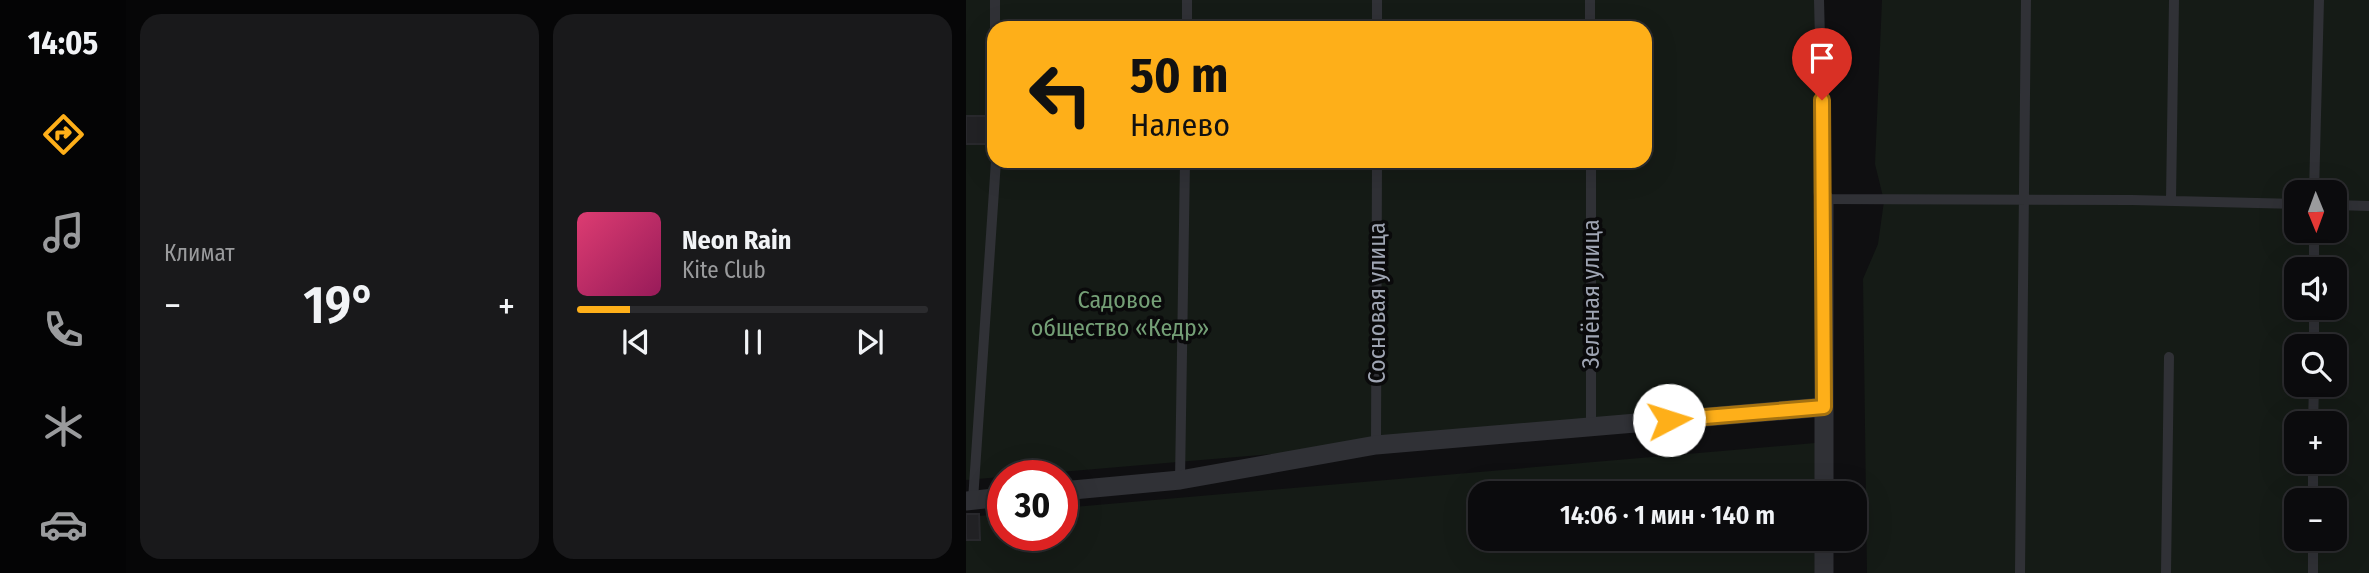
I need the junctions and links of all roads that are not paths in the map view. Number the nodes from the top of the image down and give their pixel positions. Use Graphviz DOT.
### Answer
graph roads {
  1 [pos="995,0"];
  2 [pos="1187,0"];
  3 [pos="1377,0"];
  4 [pos="1590,0"];
  5 [pos="1819,0"];
  6 [pos="2026,0"];
  7 [pos="2174,0"];
  8 [pos="2319,0"];
  9 [pos="995,21"];
  10 [pos="1187,21"];
  11 [pos="1377,21"];
  12 [pos="1590,21"];
  13 [pos="995,168"];
  14 [pos="1185,168"];
  15 [pos="1377,168"];
  16 [pos="1591,168"];
  17 [pos="2314,180"];
  18 [pos="1824,199"];
  19 [pos="2024,200"];
  20 [pos="2171,201"];
  21 [pos="2284,204"];
  22 [pos="2347,205"];
  23 [pos="2369,206"];
  24 [pos="2169,357"];
  25 [pos="1824,407"];
  26 [pos="1591,426"];
  27 [pos="1377,445"];
  28 [pos="1180,480"];
  29 [pos="1824,481"];
  30 [pos="1078,490"];
  31 [pos="987,498"];
  32 [pos="969,500"];
  33 [pos="1824,551"];
  34 [pos="2313,551"];
  35 [pos="1824,573"];
  36 [pos="2020,573"];
  37 [pos="2166,573"];
  38 [pos="2313,573"];
  1 -- 9 [label="lane"];
  2 -- 10 [label="lane"];
  3 -- 11 [label="lane"];
  4 -- 12 [label="lane"];
  5 -- 18 [label="lane"];
  6 -- 19 [label="lane"];
  7 -- 20 [label="lane"];
  8 -- 17 [label="lane"];
  13 -- 32 [label="lane"];
  14 -- 28 [label="lane"];
  15 -- 27 [label="lane, Сосновая улица"];
  16 -- 26 [label="lane, Зелёная улица"];
  18 -- 19 [label="lane"];
  18 -- 25 [label="street"];
  19 -- 20 [label="lane"];
  19 -- 36 [label="lane"];
  20 -- 21 [label="lane"];
  22 -- 23 [label="lane"];
  24 -- 37 [label="lane"];
  25 -- 26 [label="street"];
  25 -- 29 [label="street"];
  26 -- 27 [label="street"];
  27 -- 28 [label="street"];
  28 -- 30 [label="street"];
  31 -- 32 [label="street"];
  33 -- 35 [label="street"];
  34 -- 38 [label="lane"];
}
